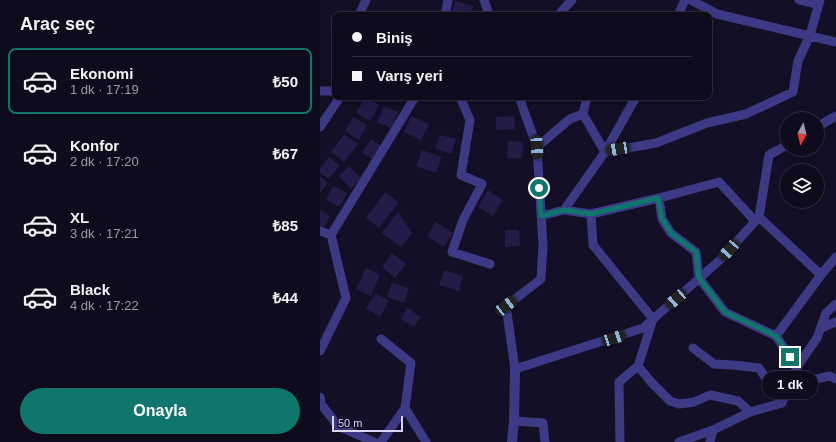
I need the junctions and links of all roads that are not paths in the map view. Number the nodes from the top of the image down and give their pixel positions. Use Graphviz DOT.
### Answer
graph roads {
  1 [pos="366,0"];
  2 [pos="448,0"];
  3 [pos="484,0"];
  4 [pos="572,0"];
  5 [pos="685,0"];
  6 [pos="691,0"];
  7 [pos="799,0"];
  8 [pos="819,2"];
  9 [pos="360,12"];
  10 [pos="446,12"];
  11 [pos="488,12"];
  12 [pos="561,12"];
  13 [pos="679,12"];
  14 [pos="810,35"];
  15 [pos="836,42"];
  16 [pos="320,91"];
  17 [pos="332,91"];
  18 [pos="338,100"];
  19 [pos="413,100"];
  20 [pos="461,100"];
  21 [pos="520,100"];
  22 [pos="587,100"];
  23 [pos="634,100"];
  24 [pos="583,114"];
  25 [pos="836,116"];
  26 [pos="824,123"];
  27 [pos="320,127"];
  28 [pos="537,147"];
  29 [pos="780,149"];
  30 [pos="605,152"];
  31 [pos="658,198"];
  32 [pos="564,210"];
  33 [pos="591,214"];
  34 [pos="541,216"];
  35 [pos="757,219"];
  36 [pos="320,231"];
  37 [pos="331,235"];
  38 [pos="836,257"];
  39 [pos="490,264"];
  40 [pos="821,275"];
  41 [pos="699,278"];
  42 [pos="836,304"];
  43 [pos="653,319"];
  44 [pos="836,322"];
  45 [pos="821,328"];
  46 [pos="776,336"];
  47 [pos="381,339"];
  48 [pos="693,348"];
  49 [pos="320,351"];
  50 [pos="638,366"];
  51 [pos="797,367"];
  52 [pos="515,369"];
  53 [pos="836,379"];
  54 [pos="789,385"];
  55 [pos="320,397"];
  56 [pos="782,403"];
  57 [pos="406,408"];
  58 [pos="750,412"];
  59 [pos="514,421"];
  60 [pos="713,430"];
  61 [pos="374,442"];
  62 [pos="381,442"];
  63 [pos="426,442"];
  64 [pos="512,442"];
  65 [pos="545,442"];
  66 [pos="620,442"];
  67 [pos="679,442"];
  68 [pos="710,442"];
  1 -- 9 [label="street"];
  2 -- 10 [label="street"];
  3 -- 11 [label="street"];
  4 -- 12 [label="street"];
  5 -- 13 [label="street"];
  6 -- 14 [label="street"];
  7 -- 8 [label="street"];
  8 -- 14 [label="street"];
  14 -- 15 [label="street"];
  14 -- 30 [label="street"];
  16 -- 17 [label="street"];
  18 -- 27 [label="street"];
  19 -- 37 [label="street"];
  20 -- 39 [label="street"];
  21 -- 28 [label="street"];
  22 -- 24 [label="street"];
  23 -- 30 [label="street"];
  24 -- 28 [label="street"];
  24 -- 30 [label="street"];
  25 -- 26 [label="street"];
  28 -- 34 [label="street"];
  29 -- 35 [label="street"];
  30 -- 32 [label="street"];
  31 -- 33 [label="street"];
  31 -- 35 [label="street"];
  31 -- 41 [label="street"];
  32 -- 33 [label="street"];
  32 -- 34 [label="street"];
  33 -- 43 [label="street"];
  34 -- 52 [label="street"];
  35 -- 40 [label="street"];
  35 -- 41 [label="street"];
  36 -- 37 [label="street"];
  37 -- 49 [label="street"];
  38 -- 40 [label="street"];
  40 -- 46 [label="street"];
  41 -- 43 [label="street"];
  41 -- 46 [label="street"];
  42 -- 45 [label="street"];
  43 -- 50 [label="street"];
  43 -- 52 [label="street"];
  44 -- 45 [label="street"];
  45 -- 51 [label="street"];
  46 -- 51 [label="street"];
  47 -- 57 [label="street"];
  48 -- 56 [label="street"];
  50 -- 58 [label="street"];
  50 -- 66 [label="street"];
  51 -- 54 [label="street"];
  52 -- 59 [label="street"];
  53 -- 54 [label="street"];
  54 -- 56 [label="street"];
  55 -- 61 [label="street"];
  56 -- 58 [label="street"];
  57 -- 62 [label="street"];
  57 -- 63 [label="street"];
  58 -- 60 [label="street"];
  59 -- 64 [label="street"];
  59 -- 65 [label="street"];
  60 -- 67 [label="street"];
  60 -- 68 [label="street"];
}
